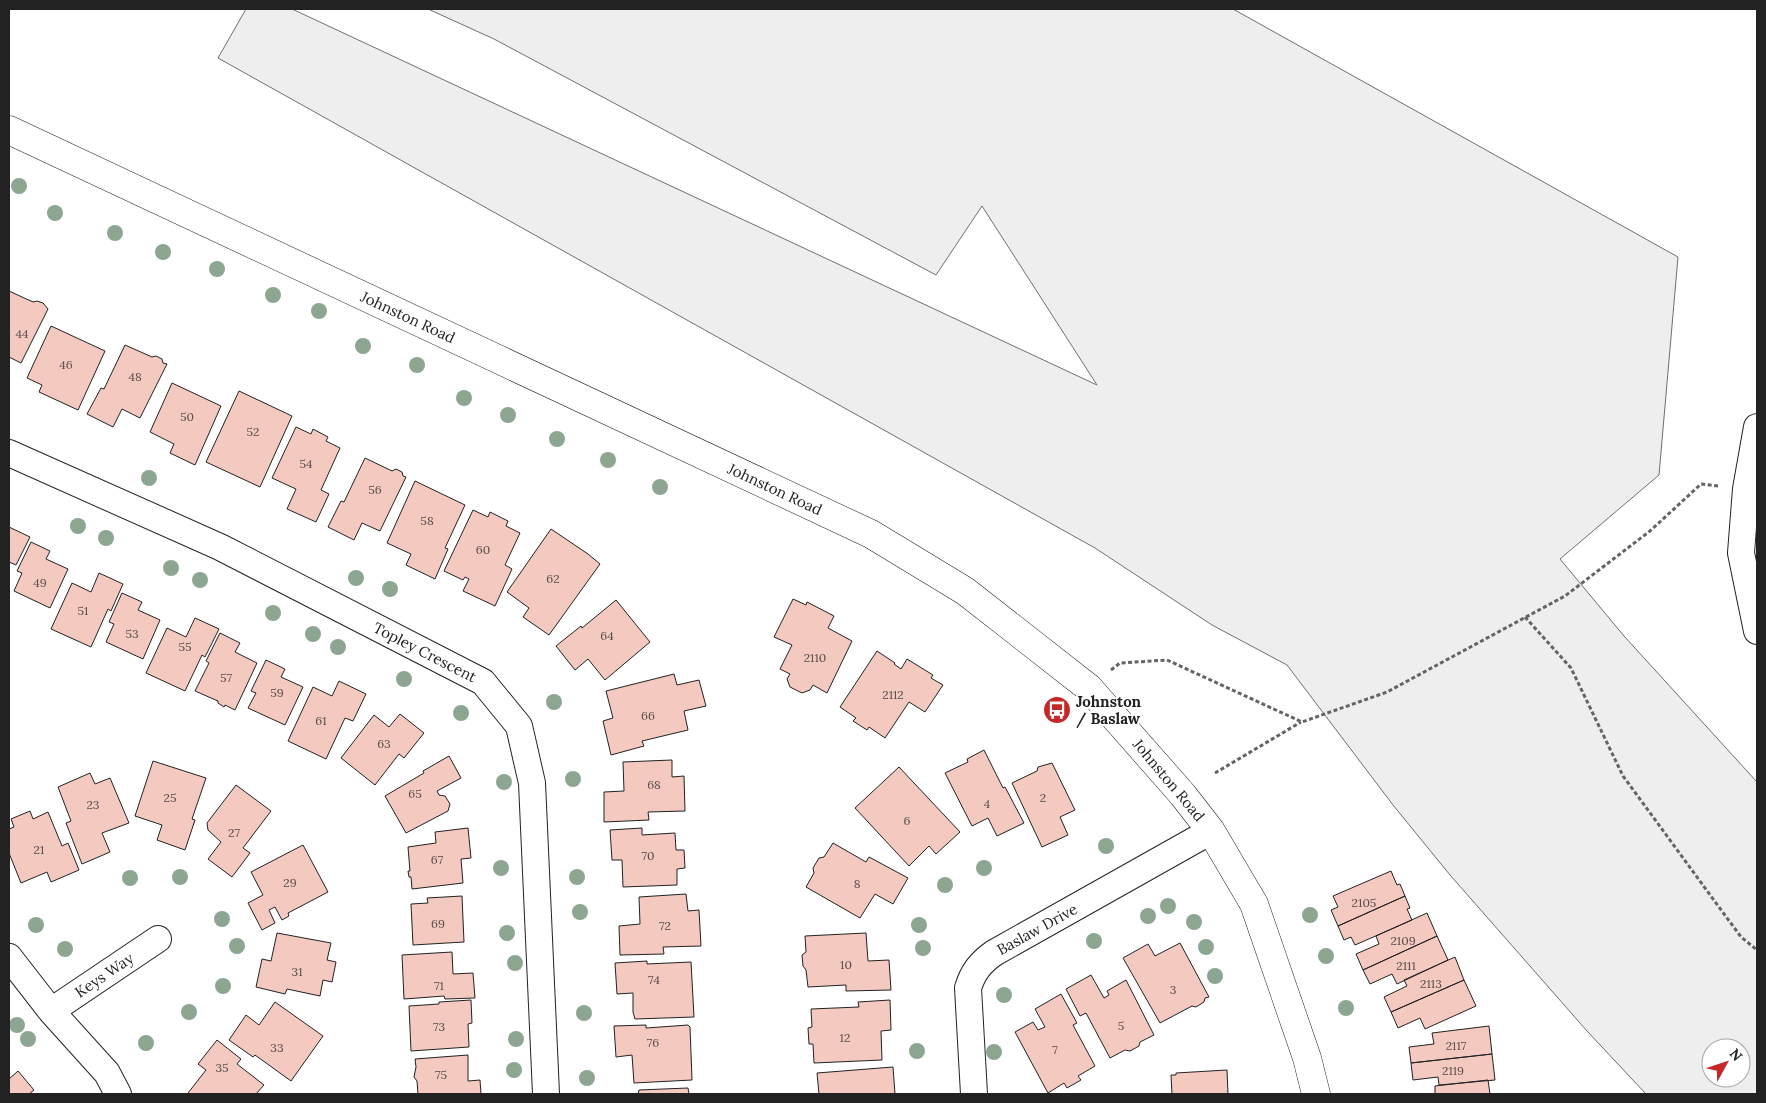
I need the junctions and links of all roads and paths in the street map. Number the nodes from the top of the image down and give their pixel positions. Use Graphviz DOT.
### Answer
graph roads {
  1 [pos="9,130"];
  2 [pos="1757,427"];
  3 [pos="9,453"];
  4 [pos="1746,489"];
  5 [pos="1525,617"];
  6 [pos="1757,631"];
  7 [pos="1090,688"];
  8 [pos="1302,722"];
  9 [pos="1214,773"];
  10 [pos="1211,832"];
  11 [pos="158,939"];
  12 [pos="1757,950"];
  13 [pos="9,956"];
  14 [pos="51,1011"];
  15 [pos="118,1094"];
  16 [pos="546,1094"];
  17 [pos="974,1094"];
  18 [pos="1316,1094"];
  1 -- 7 [label="street, Johnston Road"];
  2 -- 4 [label="street"];
  3 -- 16 [label="street, Topley Crescent"];
  4 -- 5 [label="path"];
  4 -- 6 [label="street"];
  5 -- 8 [label="path"];
  5 -- 12 [label="path"];
  7 -- 8 [label="path"];
  7 -- 10 [label="street, Johnston Road"];
  8 -- 9 [label="path"];
  10 -- 17 [label="street, Baslaw Drive"];
  10 -- 18 [label="street, Johnston Road"];
  11 -- 14 [label="street, Keys Way"];
  13 -- 14 [label="street"];
  14 -- 15 [label="street"];
}
